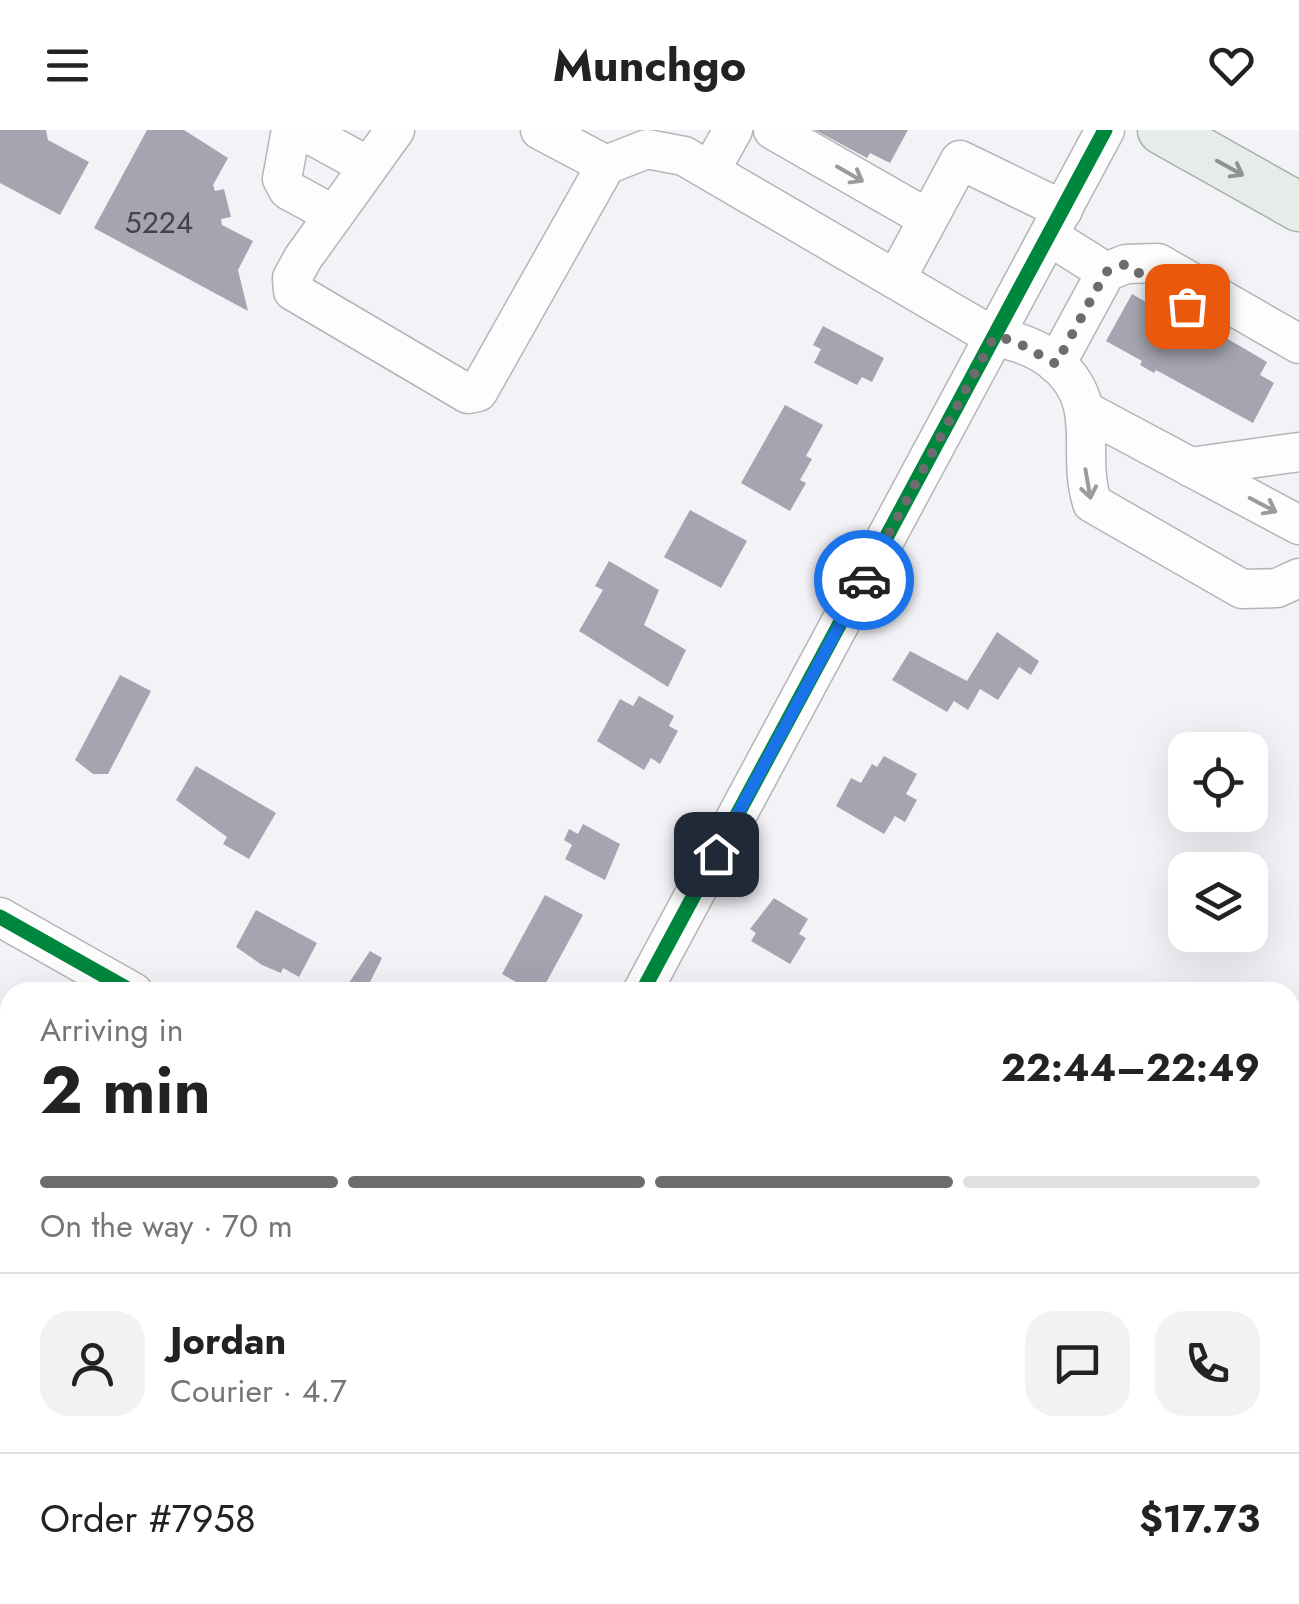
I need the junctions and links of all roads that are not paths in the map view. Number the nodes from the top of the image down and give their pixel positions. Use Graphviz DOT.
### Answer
graph roads {
  1 [pos="291,130"];
  2 [pos="302,130"];
  3 [pos="395,130"];
  4 [pos="540,130"];
  5 [pos="734,130"];
  6 [pos="774,130"];
  7 [pos="1106,130"];
  8 [pos="1162,130"];
  9 [pos="962,145"];
  10 [pos="606,164"];
  11 [pos="368,166"];
  12 [pos="710,171"];
  13 [pos="1299,207"];
  14 [pos="334,215"];
  15 [pos="927,218"];
  16 [pos="1056,223"];
  17 [pos="1116,268"];
  18 [pos="896,279"];
  19 [pos="994,337"];
  20 [pos="1299,344"];
  21 [pos="1056,364"];
  22 [pos="1299,368"];
  23 [pos="1084,410"];
  24 [pos="1299,452"];
  25 [pos="1190,466"];
  26 [pos="1299,525"];
  27 [pos="1299,578"];
  28 [pos="0,916"];
  29 [pos="116,982"];
  30 [pos="647,982"];
  1 -- 14 [label="street"];
  2 -- 11 [label="street"];
  3 -- 11 [label="street"];
  4 -- 10 [label="street"];
  5 -- 12 [label="street"];
  6 -- 15 [label="street, one-way"];
  7 -- 16 [label="street"];
  8 -- 13 [label="main road, one-way"];
  9 -- 15 [label="street"];
  9 -- 16 [label="street"];
  10 -- 12 [label="street"];
  10 -- 14 [label="street"];
  11 -- 14 [label="street"];
  12 -- 18 [label="street"];
  15 -- 18 [label="street"];
  16 -- 17 [label="street"];
  16 -- 19 [label="street"];
  17 -- 20 [label="street"];
  17 -- 21 [label="street"];
  17 -- 22 [label="street"];
  18 -- 19 [label="street"];
  19 -- 21 [label="street"];
  19 -- 30 [label="street"];
  21 -- 23 [label="street"];
  23 -- 25 [label="street"];
  23 -- 27 [label="street, one-way"];
  24 -- 25 [label="street"];
  25 -- 26 [label="street, one-way"];
  28 -- 29 [label="street"];
}
